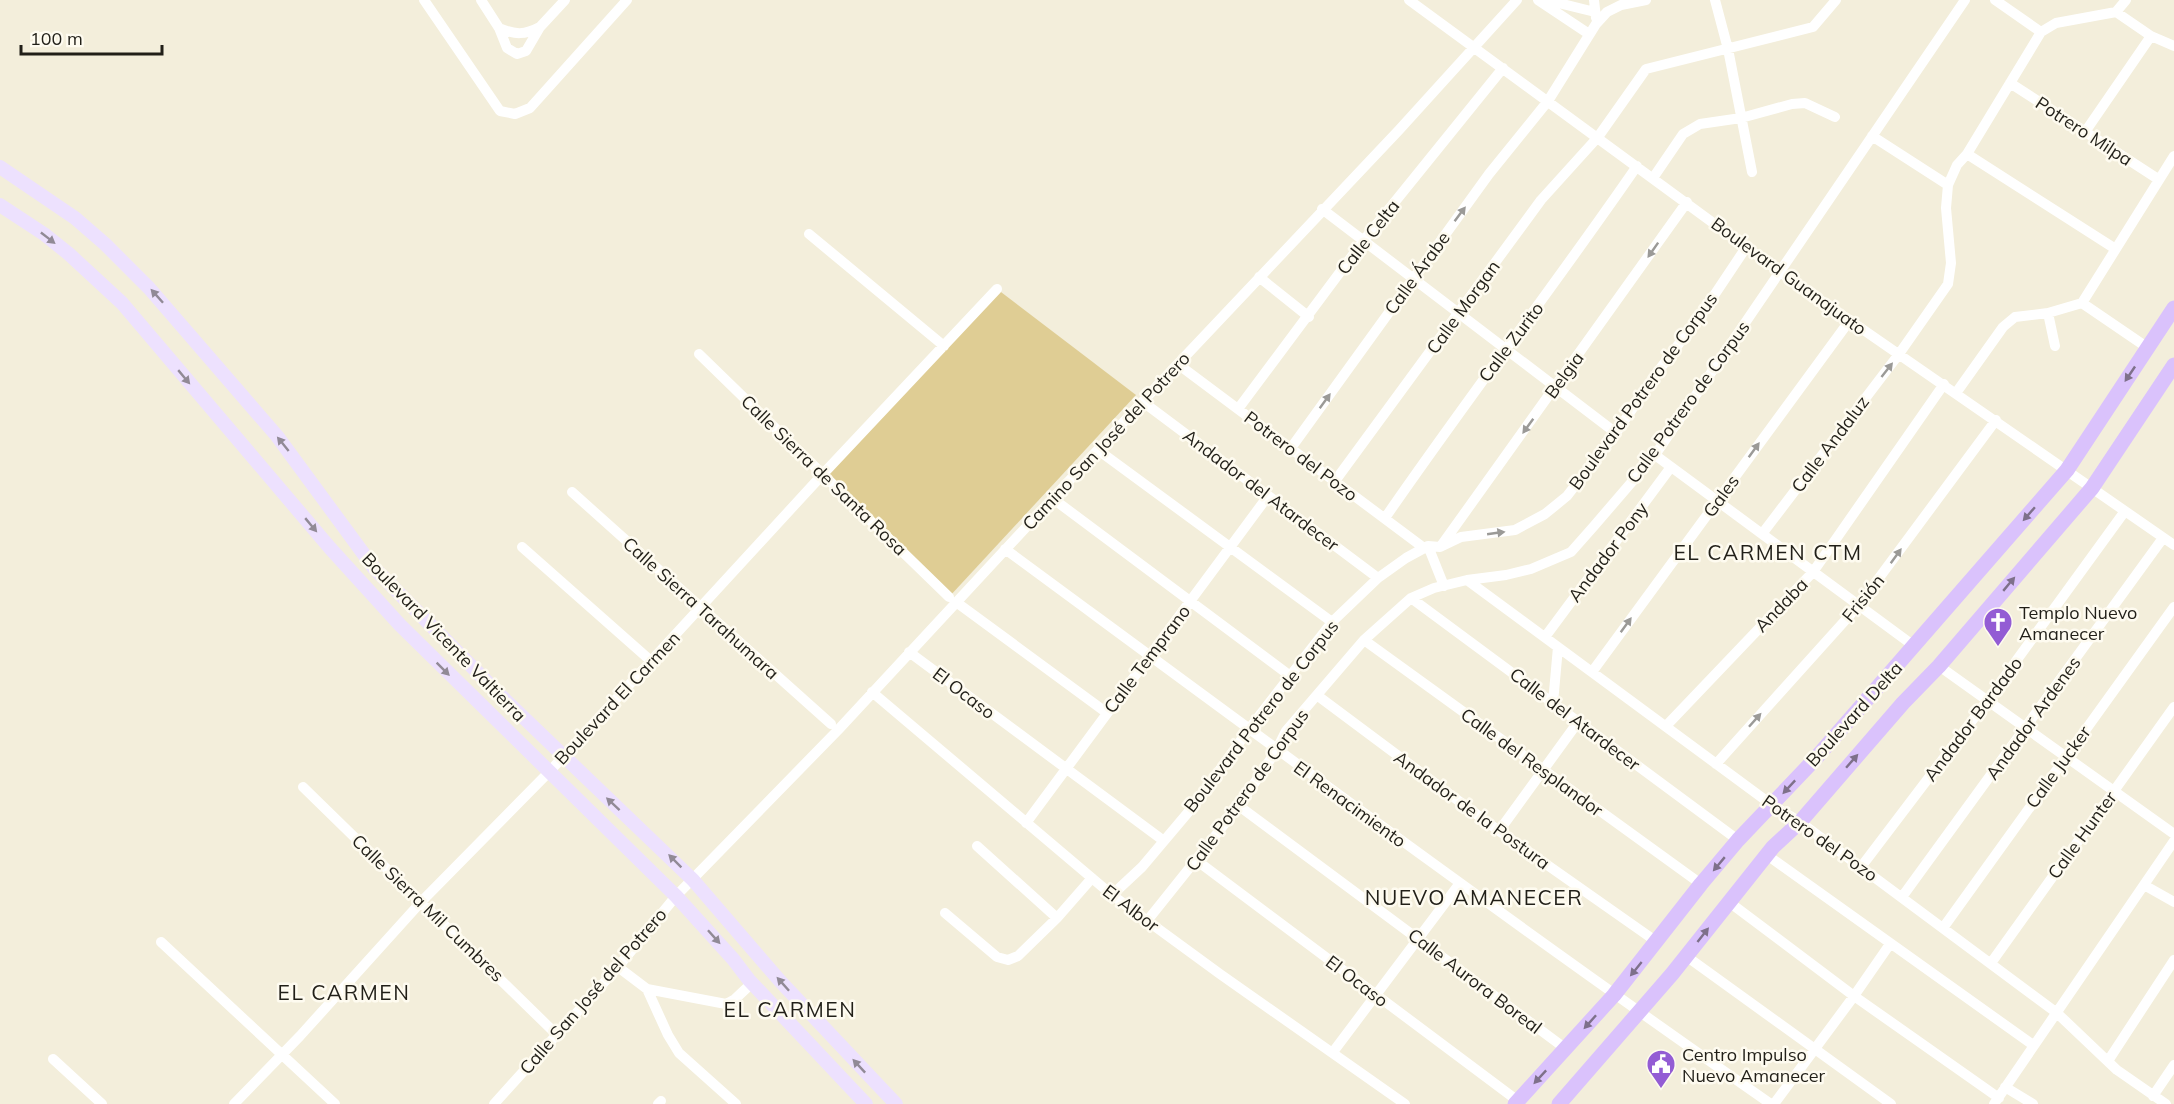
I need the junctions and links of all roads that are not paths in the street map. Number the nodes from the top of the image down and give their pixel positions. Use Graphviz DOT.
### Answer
graph roads {
  1 [pos="424,0"];
  2 [pos="481,0"];
  3 [pos="565,0"];
  4 [pos="627,0"];
  5 [pos="1409,0"];
  6 [pos="1517,0"];
  7 [pos="1538,0"];
  8 [pos="1546,0"];
  9 [pos="1594,0"];
  10 [pos="1646,0"];
  11 [pos="1715,0"];
  12 [pos="1836,0"];
  13 [pos="1965,0"];
  14 [pos="1995,0"];
  15 [pos="2126,0"];
  16 [pos="1595,12"];
  17 [pos="2116,12"];
  18 [pos="1596,24"];
  19 [pos="540,27"];
  20 [pos="499,28"];
  21 [pos="2041,33"];
  22 [pos="1589,34"];
  23 [pos="2151,36"];
  24 [pos="2174,46"];
  25 [pos="1474,47"];
  26 [pos="1728,49"];
  27 [pos="1503,68"];
  28 [pos="2010,82"];
  29 [pos="1548,101"];
  30 [pos="1834,117"];
  31 [pos="1741,118"];
  32 [pos="2085,132"];
  33 [pos="1872,136"];
  34 [pos="1598,137"];
  35 [pos="1967,154"];
  36 [pos="2174,156"];
  37 [pos="1637,166"];
  38 [pos="0,167"];
  39 [pos="1752,172"];
  40 [pos="1653,178"];
  41 [pos="2158,179"];
  42 [pos="1947,185"];
  43 [pos="1687,202"];
  44 [pos="0,205"];
  45 [pos="1323,209"];
  46 [pos="809,234"];
  47 [pos="1364,240"];
  48 [pos="1747,246"];
  49 [pos="2114,248"];
  50 [pos="1776,268"];
  51 [pos="1259,277"];
  52 [pos="1413,278"];
  53 [pos="998,290"];
  54 [pos="2082,303"];
  55 [pos="2174,308"];
  56 [pos="1459,313"];
  57 [pos="2048,313"];
  58 [pos="1309,317"];
  59 [pos="1850,320"];
  60 [pos="944,346"];
  61 [pos="2055,346"];
  62 [pos="2148,348"];
  63 [pos="1506,349"];
  64 [pos="699,354"];
  65 [pos="1899,354"];
  66 [pos="1179,365"];
  67 [pos="2174,365"];
  68 [pos="1944,384"];
  69 [pos="1556,387"];
  70 [pos="1956,393"];
  71 [pos="1143,402"];
  72 [pos="1238,409"];
  73 [pos="1996,420"];
  74 [pos="1616,434"];
  75 [pos="1291,448"];
  76 [pos="1098,450"];
  77 [pos="1655,455"];
  78 [pos="1671,467"];
  79 [pos="2067,470"];
  80 [pos="823,474"];
  81 [pos="1335,481"];
  82 [pos="2092,488"];
  83 [pos="572,492"];
  84 [pos="1269,496"];
  85 [pos="1052,498"];
  86 [pos="1717,501"];
  87 [pos="2125,511"];
  88 [pos="1385,518"];
  89 [pos="1762,534"];
  90 [pos="2163,538"];
  91 [pos="2174,545"];
  92 [pos="1440,546"];
  93 [pos="522,547"];
  94 [pos="1230,547"];
  95 [pos="1426,547"];
  96 [pos="1005,549"];
  97 [pos="1813,572"];
  98 [pos="1378,578"];
  99 [pos="1467,580"];
  100 [pos="1444,586"];
  101 [pos="1411,598"];
  102 [pos="953,599"];
  103 [pos="1190,601"];
  104 [pos="1859,605"];
  105 [pos="700,607"];
  106 [pos="2174,607"];
  107 [pos="1332,622"];
  108 [pos="1545,637"];
  109 [pos="1364,640"];
  110 [pos="1914,646"];
  111 [pos="1558,647"];
  112 [pos="909,652"];
  113 [pos="1150,656"];
  114 [pos="651,661"];
  115 [pos="1939,666"];
  116 [pos="1592,672"];
  117 [pos="1289,675"];
  118 [pos="872,692"];
  119 [pos="1318,696"];
  120 [pos="1987,700"];
  121 [pos="1553,703"];
  122 [pos="2174,707"];
  123 [pos="1107,713"];
  124 [pos="1578,722"];
  125 [pos="831,724"];
  126 [pos="1666,726"];
  127 [pos="2025,728"];
  128 [pos="1251,731"];
  129 [pos="1273,748"];
  130 [pos="563,756"];
  131 [pos="2066,757"];
  132 [pos="1716,764"];
  133 [pos="1066,768"];
  134 [pos="1543,770"];
  135 [pos="549,772"];
  136 [pos="303,787"];
  137 [pos="2114,791"];
  138 [pos="1772,805"];
  139 [pos="1239,806"];
  140 [pos="1800,822"];
  141 [pos="1026,823"];
  142 [pos="1499,831"];
  143 [pos="2174,834"];
  144 [pos="1738,840"];
  145 [pos="1164,841"];
  146 [pos="2174,841"];
  147 [pos="976,846"];
  148 [pos="1767,855"];
  149 [pos="1196,860"];
  150 [pos="1861,867"];
  151 [pos="1092,879"];
  152 [pos="693,880"];
  153 [pos="1460,883"];
  154 [pos="1701,884"];
  155 [pos="2144,885"];
  156 [pos="1112,895"];
  157 [pos="676,896"];
  158 [pos="1902,897"];
  159 [pos="421,902"];
  160 [pos="1729,902"];
  161 [pos="2174,902"];
  162 [pos="945,914"];
  163 [pos="1057,918"];
  164 [pos="1147,921"];
  165 [pos="1943,928"];
  166 [pos="1418,939"];
  167 [pos="161,942"];
  168 [pos="1657,942"];
  169 [pos="1890,944"];
  170 [pos="1686,956"];
  171 [pos="2174,960"];
  172 [pos="1991,963"];
  173 [pos="618,967"];
  174 [pos="752,983"];
  175 [pos="647,989"];
  176 [pos="1376,995"];
  177 [pos="1614,995"];
  178 [pos="1854,996"];
  179 [pos="1639,1012"];
  180 [pos="2057,1013"];
  181 [pos="552,1030"];
  182 [pos="2033,1045"];
  183 [pos="1566,1049"];
  184 [pos="1815,1050"];
  185 [pos="1333,1052"];
  186 [pos="282,1055"];
  187 [pos="53,1059"];
  188 [pos="2108,1060"];
  189 [pos="2174,1065"];
  190 [pos="2005,1087"];
  191 [pos="2153,1096"];
  192 [pos="1997,1101"];
  193 [pos="1516,1102"];
  194 [pos="102,1104"];
  195 [pos="234,1104"];
  196 [pos="335,1104"];
  197 [pos="494,1104"];
  198 [pos="736,1104"];
  199 [pos="866,1104"];
  200 [pos="896,1104"];
  201 [pos="1405,1104"];
  202 [pos="1559,1104"];
  203 [pos="1772,1104"];
  204 [pos="1891,1104"];
  205 [pos="2033,1104"];
  206 [pos="2166,1104"];
  1 -- 4 [label="street"];
  2 -- 20 [label="street"];
  3 -- 19 [label="street"];
  5 -- 25 [label="street, Boulevard Guanajuato"];
  6 -- 25 [label="street, Camino San José del Potrero"];
  7 -- 22 [label="street"];
  8 -- 16 [label="street"];
  9 -- 16 [label="street"];
  10 -- 18 [label="street, Calle Árabe"];
  11 -- 26 [label="street"];
  12 -- 26 [label="street, Calle Morgan"];
  13 -- 33 [label="street, Calle Potrero de Corpus"];
  14 -- 21 [label="street"];
  15 -- 17 [label="street"];
  16 -- 18 [label="street"];
  17 -- 21 [label="street"];
  17 -- 23 [label="street"];
  18 -- 22 [label="street, Calle Árabe"];
  19 -- 20 [label="street"];
  19 -- 20 [label="street"];
  21 -- 28 [label="street"];
  22 -- 29 [label="street, Calle Árabe"];
  23 -- 24 [label="street"];
  23 -- 32 [label="street"];
  25 -- 27 [label="street, Boulevard Guanajuato"];
  25 -- 45 [label="street, Camino San José del Potrero"];
  26 -- 31 [label="street"];
  26 -- 34 [label="street, Calle Morgan"];
  27 -- 29 [label="street, Boulevard Guanajuato"];
  27 -- 47 [label="street, Calle Celta"];
  28 -- 32 [label="street, Potrero Milpa"];
  28 -- 35 [label="street"];
  29 -- 34 [label="street, Boulevard Guanajuato"];
  52 -- 29 [label="street, Calle Árabe, one-way"];
  30 -- 31 [label="street"];
  31 -- 39 [label="street"];
  31 -- 40 [label="street"];
  32 -- 41 [label="street, Potrero Milpa"];
  33 -- 42 [label="street"];
  33 -- 50 [label="street, Calle Potrero de Corpus"];
  34 -- 37 [label="street, Boulevard Guanajuato"];
  34 -- 56 [label="street, Calle Morgan"];
  35 -- 42 [label="street"];
  35 -- 49 [label="street"];
  36 -- 41 [label="street"];
  37 -- 40 [label="street, Boulevard Guanajuato"];
  37 -- 63 [label="street, Calle Zurito"];
  130 -- 38 [label="main road, Boulevard Vicente Valtierra, one-way"];
  40 -- 43 [label="street, Boulevard Guanajuato"];
  41 -- 49 [label="street"];
  42 -- 65 [label="street, Calle Andaluz"];
  43 -- 48 [label="street, Boulevard Guanajuato"];
  43 -- 69 [label="street, Belgia, one-way"];
  44 -- 135 [label="main road, Boulevard Vicente Valtierra, one-way"];
  45 -- 47 [label="street"];
  45 -- 51 [label="street, Camino San José del Potrero"];
  46 -- 60 [label="street"];
  47 -- 52 [label="street"];
  47 -- 58 [label="street, Calle Celta"];
  48 -- 50 [label="street, Boulevard Guanajuato"];
  48 -- 74 [label="street, Boulevard Potrero de Corpus"];
  49 -- 54 [label="street"];
  50 -- 59 [label="street, Boulevard Guanajuato"];
  50 -- 77 [label="street, Calle Potrero de Corpus"];
  51 -- 58 [label="street"];
  51 -- 66 [label="street, Camino San José del Potrero"];
  52 -- 56 [label="street"];
  75 -- 52 [label="street, Calle Árabe, one-way"];
  53 -- 60 [label="street, Boulevard El Carmen"];
  54 -- 57 [label="street"];
  54 -- 62 [label="street"];
  55 -- 62 [label="main road, Boulevard Delta"];
  56 -- 63 [label="street"];
  56 -- 81 [label="street, Calle Morgan"];
  57 -- 61 [label="street"];
  57 -- 70 [label="street"];
  58 -- 72 [label="street, Calle Celta"];
  59 -- 65 [label="street, Boulevard Guanajuato"];
  86 -- 59 [label="street, Gales, one-way"];
  60 -- 80 [label="street, Boulevard El Carmen"];
  62 -- 79 [label="main road, Boulevard Delta, one-way"];
  63 -- 69 [label="street"];
  63 -- 88 [label="street, Calle Zurito"];
  64 -- 80 [label="street, Calle Sierra de Santa Rosa"];
  65 -- 68 [label="street, Boulevard Guanajuato"];
  89 -- 65 [label="street, Calle Andaluz, one-way"];
  66 -- 71 [label="street, Camino San José del Potrero"];
  66 -- 72 [label="street, Potrero del Pozo"];
  67 -- 82 [label="main road, Boulevard Delta"];
  68 -- 70 [label="street, Boulevard Guanajuato"];
  68 -- 97 [label="street, Andaba"];
  69 -- 74 [label="street"];
  69 -- 92 [label="street, Belgia, one-way"];
  70 -- 73 [label="street, Boulevard Guanajuato"];
  71 -- 76 [label="street, Camino San José del Potrero"];
  71 -- 84 [label="street, Andador del Atardecer"];
  72 -- 75 [label="street, Potrero del Pozo"];
  73 -- 79 [label="street, Boulevard Guanajuato"];
  104 -- 73 [label="street, Frisión, one-way"];
  92 -- 74 [label="street, Boulevard Potrero de Corpus, one-way"];
  75 -- 81 [label="street, Potrero del Pozo"];
  76 -- 85 [label="street, Camino San José del Potrero"];
  76 -- 94 [label="street"];
  77 -- 78 [label="street"];
  77 -- 99 [label="street, Calle Potrero de Corpus"];
  78 -- 86 [label="street"];
  78 -- 108 [label="street, Andador Pony"];
  79 -- 82 [label="street, Boulevard Guanajuato"];
  79 -- 110 [label="main road, Boulevard Delta, one-way"];
  80 -- 102 [label="street, Calle Sierra de Santa Rosa"];
  80 -- 105 [label="street, Boulevard El Carmen"];
  81 -- 88 [label="street, Potrero del Pozo"];
  82 -- 87 [label="street, Boulevard Guanajuato"];
  115 -- 82 [label="main road, Boulevard Delta, one-way"];
  83 -- 105 [label="street, Calle Sierra Tarahumara"];
  84 -- 94 [label="street, Calle Temprano"];
  84 -- 98 [label="street, Andador del Atardecer"];
  85 -- 96 [label="street, Camino San José del Potrero"];
  85 -- 103 [label="street"];
  86 -- 89 [label="street"];
  116 -- 86 [label="street, Gales, one-way"];
  87 -- 90 [label="street, Boulevard Guanajuato"];
  87 -- 120 [label="street, Andador Bardado"];
  88 -- 95 [label="street, Potrero del Pozo"];
  89 -- 97 [label="street"];
  90 -- 91 [label="street, Boulevard Guanajuato"];
  90 -- 127 [label="street, Andador Ardenes"];
  92 -- 95 [label="street, Boulevard Potrero de Corpus"];
  93 -- 114 [label="street"];
  94 -- 103 [label="street, Calle Temprano"];
  94 -- 107 [label="street"];
  95 -- 98 [label="street, Boulevard Potrero de Corpus"];
  95 -- 100 [label="street"];
  96 -- 102 [label="street, Camino San José del Potrero"];
  96 -- 113 [label="street, El Renacimiento"];
  97 -- 104 [label="street"];
  97 -- 126 [label="street, Andaba"];
  98 -- 107 [label="street, Boulevard Potrero de Corpus"];
  99 -- 100 [label="street, Calle Potrero de Corpus"];
  99 -- 108 [label="street, Potrero del Pozo"];
  100 -- 101 [label="street, Calle Potrero de Corpus"];
  101 -- 109 [label="street, Calle Potrero de Corpus"];
  101 -- 121 [label="street, Calle del Atardecer"];
  102 -- 112 [label="street, Camino San José del Potrero"];
  102 -- 123 [label="street"];
  103 -- 113 [label="street, Calle Temprano"];
  103 -- 117 [label="street"];
  104 -- 110 [label="street"];
  132 -- 104 [label="street, Frisión, one-way"];
  105 -- 114 [label="street, Boulevard El Carmen"];
  105 -- 125 [label="street, Calle Sierra Tarahumara"];
  106 -- 131 [label="street, Calle Jucker"];
  107 -- 117 [label="street, Boulevard Potrero de Corpus"];
  108 -- 111 [label="street, Potrero del Pozo"];
  109 -- 119 [label="street, Calle Potrero de Corpus"];
  109 -- 134 [label="street, Calle del Resplandor"];
  110 -- 138 [label="main road, Boulevard Delta, one-way"];
  111 -- 116 [label="street, Potrero del Pozo"];
  111 -- 121 [label="street"];
  112 -- 118 [label="street, Camino San José del Potrero"];
  112 -- 133 [label="street, El Ocaso"];
  113 -- 123 [label="street, Calle Temprano"];
  113 -- 128 [label="street, El Renacimiento"];
  114 -- 130 [label="street, Boulevard El Carmen"];
  115 -- 120 [label="street"];
  140 -- 115 [label="main road, Boulevard Delta, one-way"];
  116 -- 126 [label="street, Potrero del Pozo"];
  117 -- 128 [label="street, Boulevard Potrero de Corpus"];
  118 -- 141 [label="street, El Albor"];
  118 -- 152 [label="street, Camino San José del Potrero"];
  119 -- 129 [label="street, Calle Potrero de Corpus"];
  119 -- 142 [label="street, Andador de la Postura"];
  120 -- 127 [label="street"];
  120 -- 150 [label="street, Andador Bardado"];
  121 -- 124 [label="street, Calle del Atardecer"];
  122 -- 137 [label="street, Calle Hunter"];
  123 -- 133 [label="street, Calle Temprano"];
  124 -- 134 [label="street"];
  124 -- 144 [label="street, Calle del Atardecer"];
  126 -- 132 [label="street, Potrero del Pozo"];
  127 -- 131 [label="street"];
  127 -- 158 [label="street, Andador Ardenes"];
  128 -- 129 [label="street, El Renacimiento"];
  128 -- 145 [label="street, Boulevard Potrero de Corpus"];
  129 -- 139 [label="street, Calle Potrero de Corpus"];
  129 -- 153 [label="street, El Renacimiento"];
  130 -- 135 [label="street, Boulevard El Carmen"];
  152 -- 130 [label="main road, Boulevard Vicente Valtierra, one-way"];
  131 -- 137 [label="street"];
  131 -- 165 [label="street, Calle Jucker"];
  132 -- 138 [label="street, Potrero del Pozo"];
  133 -- 141 [label="street, Calle Temprano"];
  133 -- 145 [label="street, El Ocaso"];
  134 -- 142 [label="street"];
  134 -- 154 [label="street, Calle del Resplandor"];
  135 -- 157 [label="main road, Boulevard Vicente Valtierra"];
  135 -- 159 [label="street, Boulevard El Carmen"];
  136 -- 159 [label="street, Calle Sierra Mil Cumbres"];
  137 -- 143 [label="street"];
  137 -- 172 [label="street, Calle Hunter"];
  138 -- 140 [label="street, Potrero del Pozo"];
  138 -- 144 [label="main road, Boulevard Delta"];
  139 -- 149 [label="street, Calle Potrero de Corpus"];
  139 -- 166 [label="street, Calle Aurora Boreal"];
  140 -- 148 [label="main road, Boulevard Delta"];
  140 -- 150 [label="street, Potrero del Pozo"];
  141 -- 151 [label="street, El Albor"];
  142 -- 168 [label="street, Andador de la Postura"];
  144 -- 154 [label="main road, Boulevard Delta, one-way"];
  145 -- 156 [label="street, Boulevard Potrero de Corpus"];
  146 -- 155 [label="street"];
  147 -- 163 [label="street"];
  148 -- 160 [label="main road, Boulevard Delta"];
  148 -- 169 [label="street"];
  149 -- 164 [label="street, Calle Potrero de Corpus"];
  149 -- 176 [label="street, El Ocaso"];
  150 -- 158 [label="street, Potrero del Pozo"];
  151 -- 156 [label="street, El Albor"];
  151 -- 163 [label="street"];
  152 -- 157 [label="street, Calle San José del Potrero"];
  200 -- 152 [label="main road, Boulevard Vicente Valtierra, one-way"];
  153 -- 166 [label="street"];
  153 -- 177 [label="street, El Renacimiento"];
  154 -- 168 [label="main road, Boulevard Delta"];
  155 -- 161 [label="street"];
  155 -- 180 [label="street"];
  156 -- 164 [label="street, El Albor"];
  157 -- 173 [label="street, Calle San José del Potrero"];
  157 -- 174 [label="main road, Boulevard Vicente Valtierra, one-way"];
  158 -- 165 [label="street, Potrero del Pozo"];
  159 -- 181 [label="street, Calle Sierra Mil Cumbres"];
  159 -- 186 [label="street, Boulevard El Carmen"];
  170 -- 160 [label="main road, Boulevard Delta, one-way"];
  160 -- 178 [label="street"];
  162 -- 163 [label="street"];
  164 -- 185 [label="street, El Albor"];
  165 -- 172 [label="street, Potrero del Pozo"];
  166 -- 176 [label="street"];
  166 -- 183 [label="street, Calle Aurora Boreal"];
  167 -- 186 [label="street"];
  168 -- 177 [label="main road, Boulevard Delta, one-way"];
  169 -- 178 [label="street"];
  169 -- 182 [label="street"];
  170 -- 179 [label="main road, Boulevard Delta"];
  170 -- 184 [label="street"];
  171 -- 188 [label="street"];
  172 -- 180 [label="street, Potrero del Pozo"];
  173 -- 175 [label="street"];
  173 -- 197 [label="street, Calle San José del Potrero"];
  174 -- 175 [label="street"];
  174 -- 199 [label="main road, Boulevard Vicente Valtierra"];
  175 -- 198 [label="street"];
  176 -- 185 [label="street"];
  176 -- 193 [label="street, El Ocaso"];
  177 -- 179 [label="street, El Renacimiento"];
  177 -- 183 [label="main road, Boulevard Delta, one-way"];
  178 -- 184 [label="street"];
  178 -- 192 [label="street"];
  179 -- 202 [label="main road, Boulevard Delta"];
  179 -- 203 [label="street, El Renacimiento"];
  180 -- 182 [label="street"];
  180 -- 188 [label="street, Potrero del Pozo"];
  182 -- 190 [label="street"];
  183 -- 193 [label="main road, Boulevard Delta, one-way"];
  184 -- 203 [label="street"];
  184 -- 204 [label="street"];
  185 -- 201 [label="street, El Albor"];
  186 -- 195 [label="street, Boulevard El Carmen"];
  186 -- 196 [label="street"];
  187 -- 194 [label="street"];
  188 -- 191 [label="street, Potrero del Pozo"];
  189 -- 191 [label="street"];
  190 -- 192 [label="street"];
  190 -- 205 [label="street"];
  191 -- 206 [label="street, Potrero del Pozo"];
}
